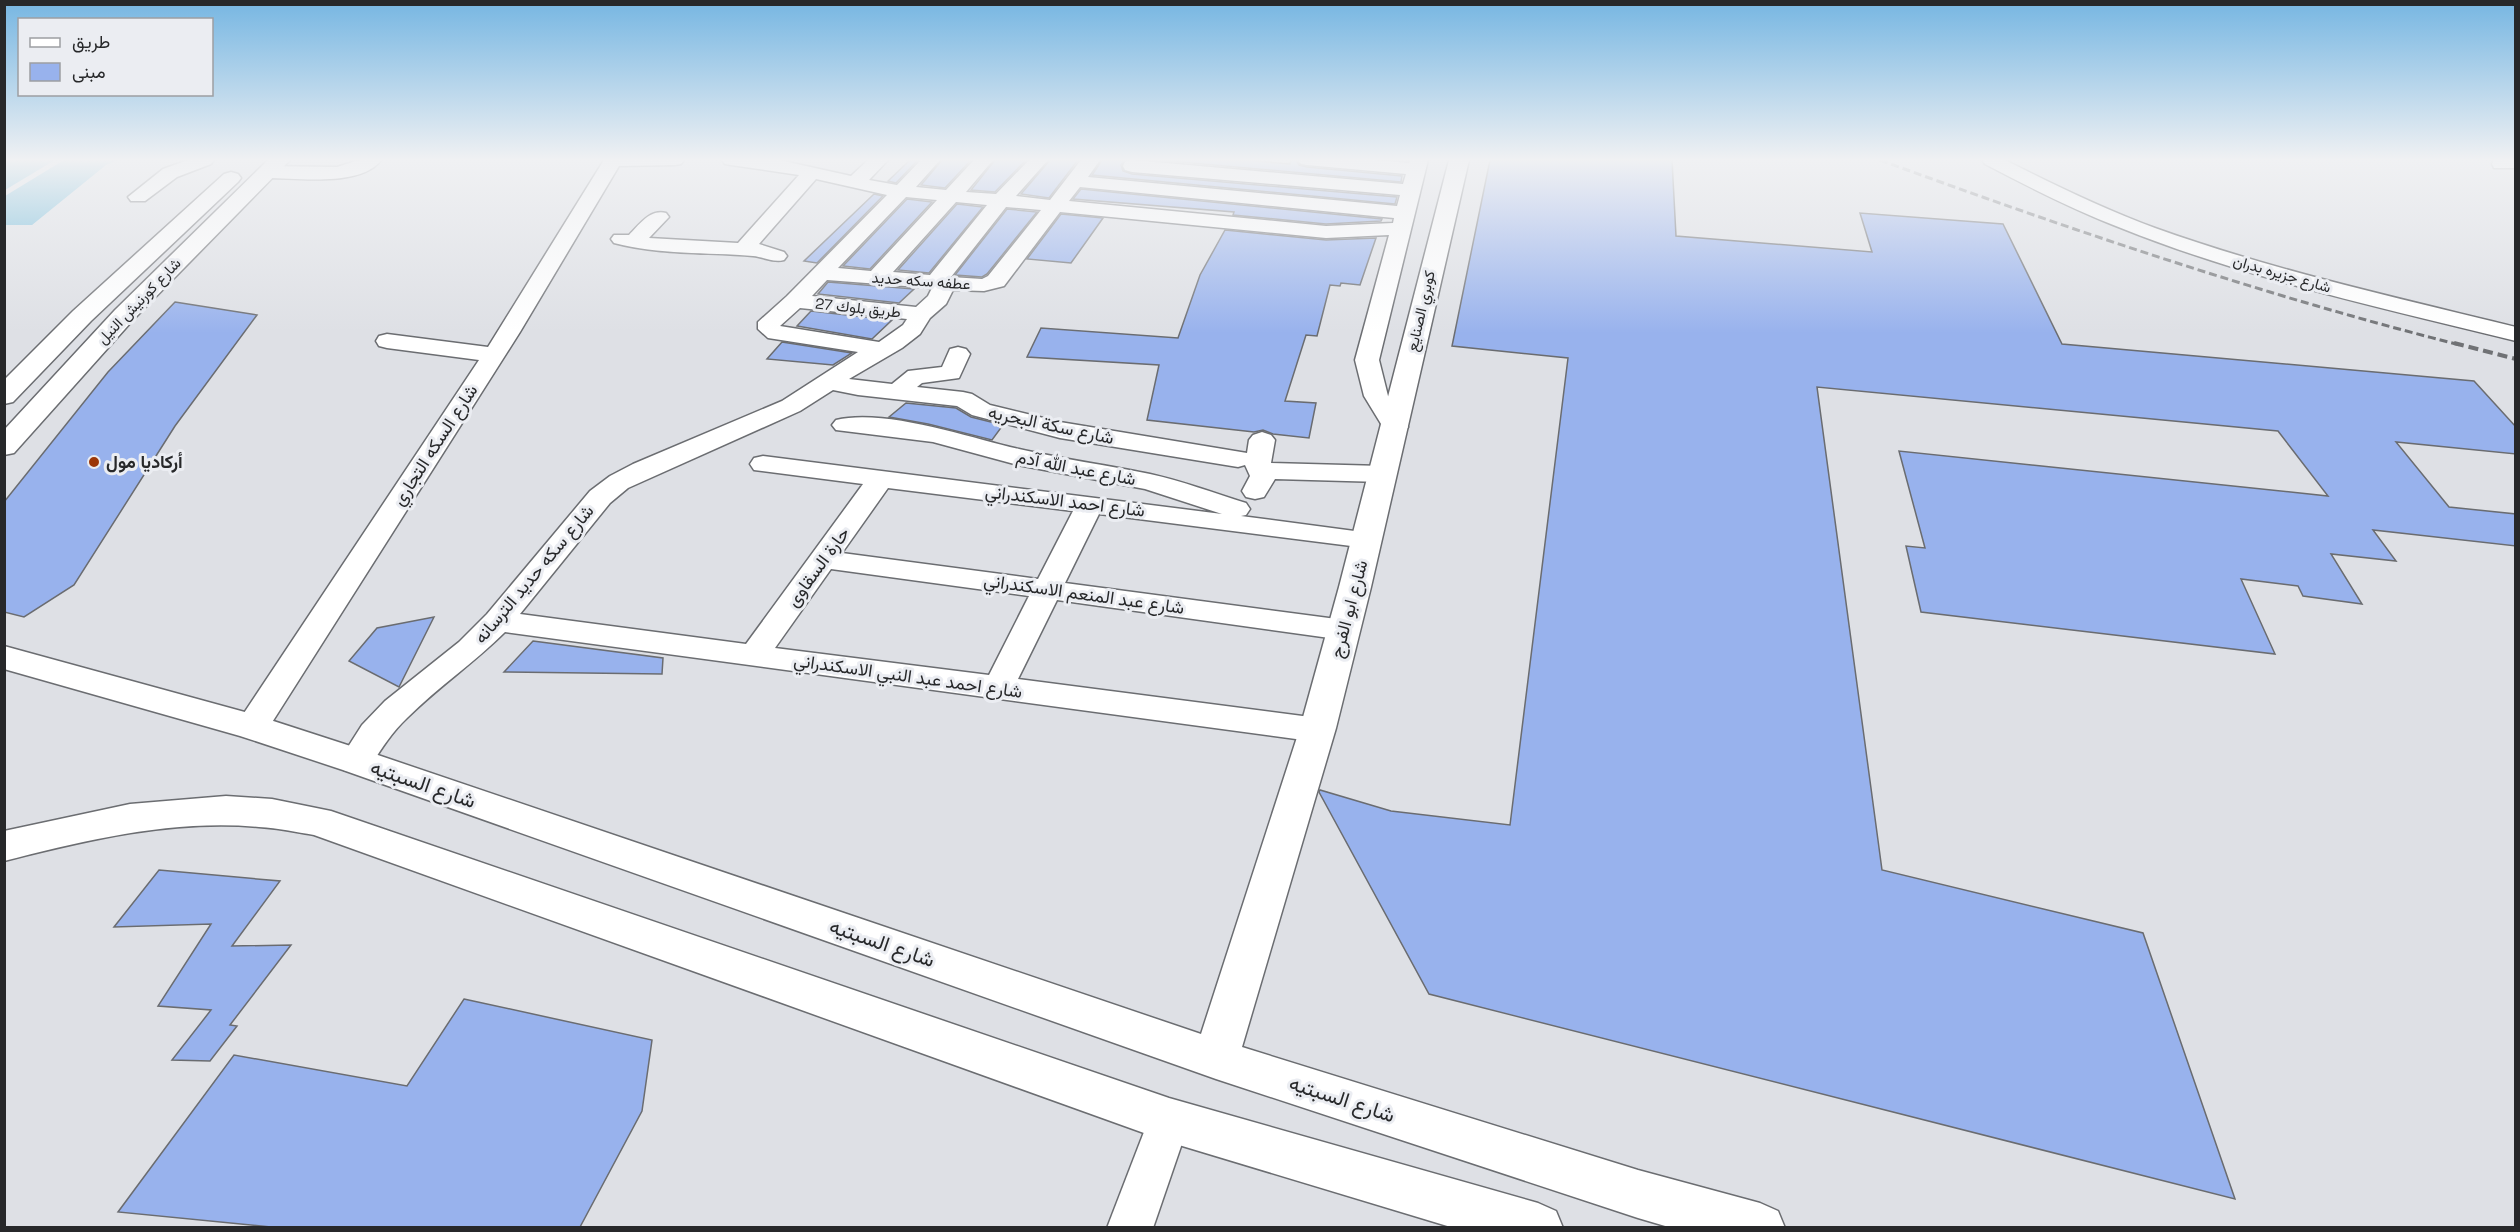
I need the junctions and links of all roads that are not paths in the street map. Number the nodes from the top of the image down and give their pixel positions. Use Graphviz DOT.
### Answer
graph roads {
  1 [pos="201,217"];
  2 [pos="216,217"];
  3 [pos="579,217"];
  4 [pos="659,217"];
  5 [pos="771,217"];
  6 [pos="874,217"];
  7 [pos="932,217"];
  8 [pos="989,217"];
  9 [pos="1046,217"];
  10 [pos="1179,217"];
  11 [pos="1242,217"];
  12 [pos="1380,217"];
  13 [pos="1404,217"];
  14 [pos="1444,217"];
  15 [pos="2111,217"];
  16 [pos="1403,221"];
  17 [pos="1239,223"];
  18 [pos="745,248"];
  19 [pos="777,256"];
  20 [pos="821,273"];
  21 [pos="877,278"];
  22 [pos="940,283"];
  23 [pos="795,302"];
  24 [pos="921,314"];
  25 [pos="2516,334"];
  26 [pos="387,340"];
  27 [pos="872,354"];
  28 [pos="958,354"];
  29 [pos="494,355"];
  30 [pos="831,382"];
  31 [pos="909,384"];
  32 [pos="4,396"];
  33 [pos="1018,420"];
  34 [pos="1395,428"];
  35 [pos="1262,440"];
  36 [pos="1150,444"];
  37 [pos="4,447"];
  38 [pos="986,449"];
  39 [pos="1193,450"];
  40 [pos="1238,459"];
  41 [pos="763,464"];
  42 [pos="881,470"];
  43 [pos="1382,474"];
  44 [pos="1131,478"];
  45 [pos="950,487"];
  46 [pos="1178,491"];
  47 [pos="1090,504"];
  48 [pos="1302,531"];
  49 [pos="1367,540"];
  50 [pos="823,560"];
  51 [pos="1048,589"];
  52 [pos="498,621"];
  53 [pos="1344,630"];
  54 [pos="754,655"];
  55 [pos="4,657"];
  56 [pos="998,688"];
  57 [pos="252,727"];
  58 [pos="1318,730"];
  59 [pos="356,761"];
  60 [pos="4,846"];
  61 [pos="1216,1059"];
  62 [pos="1169,1120"];
  63 [pos="1130,1227"];
  64 [pos="1538,1227"];
  65 [pos="1760,1227"];
  1 -- 32 [label="main road, شارع كورنيش النيل"];
  2 -- 37 [label="main road, شارع كورنيش النيل"];
  3 -- 29 [label="street, شارع السكه التجاري"];
  4 -- 18 [label="street"];
  5 -- 18 [label="street"];
  6 -- 20 [label="street"];
  7 -- 21 [label="street"];
  8 -- 22 [label="street, شارع سكه حديد الترسانه"];
  9 -- 22 [label="street, عطفه سكه حديد"];
  10 -- 17 [label="street"];
  11 -- 17 [label="street"];
  12 -- 16 [label="street"];
  13 -- 16 [label="street"];
  14 -- 34 [label="main road, كوبري الصنايع"];
  15 -- 25 [label="street, شارع جزيره بدران"];
  16 -- 17 [label="street"];
  16 -- 34 [label="street"];
  18 -- 19 [label="street"];
  20 -- 21 [label="street, عطفه سكه حديد"];
  20 -- 23 [label="street"];
  21 -- 22 [label="street, عطفه سكه حديد"];
  22 -- 24 [label="street, شارع سكه حديد الترسانه"];
  23 -- 24 [label="street, طريق بلوك 27"];
  23 -- 27 [label="street"];
  24 -- 27 [label="street, شارع سكه حديد الترسانه"];
  26 -- 29 [label="street"];
  27 -- 30 [label="street, شارع سكه حديد الترسانه"];
  27 -- 31 [label="street"];
  28 -- 31 [label="street"];
  29 -- 57 [label="street, شارع السكه التجاري"];
  30 -- 31 [label="street, شارع سكة البحريه"];
  30 -- 52 [label="street, شارع سكه حديد الترسانه"];
  31 -- 33 [label="street, شارع سكة البحريه"];
  31 -- 38 [label="street, شارع عبد الله آدم"];
  33 -- 36 [label="street, شارع سكة البحريه"];
  33 -- 38 [label="street"];
  34 -- 43 [label="main road, شارع ابو الفرج"];
  35 -- 43 [label="street"];
  36 -- 39 [label="street, شارع سكة البحريه"];
  36 -- 44 [label="street"];
  38 -- 44 [label="street, شارع عبد الله آدم"];
  38 -- 45 [label="street"];
  39 -- 40 [label="street, شارع سكة البحريه"];
  39 -- 46 [label="street"];
  41 -- 42 [label="street, شارع احمد الاسكندراني"];
  42 -- 45 [label="street, شارع احمد الاسكندراني"];
  42 -- 50 [label="street, حارة السقاوى"];
  43 -- 49 [label="main road, شارع ابو الفرج"];
  44 -- 46 [label="street, شارع عبد الله آدم"];
  45 -- 47 [label="street, شارع احمد الاسكندراني"];
  46 -- 48 [label="street, شارع عبد الله آدم"];
  47 -- 48 [label="street, شارع احمد الاسكندراني"];
  47 -- 51 [label="street"];
  48 -- 49 [label="street, شارع احمد الاسكندراني"];
  49 -- 53 [label="main road, شارع ابو الفرج"];
  50 -- 51 [label="street, شارع عبد المنعم الاسكندراني"];
  50 -- 54 [label="street, حارة السقاوى"];
  51 -- 53 [label="street, شارع عبد المنعم الاسكندراني"];
  51 -- 56 [label="street"];
  52 -- 54 [label="street, شارع احمد عبد النبي الاسكندراني"];
  52 -- 59 [label="street, شارع سكه حديد الترسانه"];
  53 -- 58 [label="main road, شارع ابو الفرج"];
  54 -- 56 [label="street, شارع احمد عبد النبي الاسكندراني"];
  55 -- 57 [label="main road, شارع السبتيه"];
  56 -- 58 [label="street, شارع احمد عبد النبي الاسكندراني"];
  57 -- 59 [label="main road, شارع السبتيه"];
  58 -- 61 [label="main road, شارع ابو الفرج"];
  59 -- 61 [label="main road, شارع السبتيه"];
  60 -- 62 [label="main road"];
  61 -- 65 [label="main road, شارع السبتيه"];
  62 -- 63 [label="street"];
  62 -- 64 [label="main road"];
}
